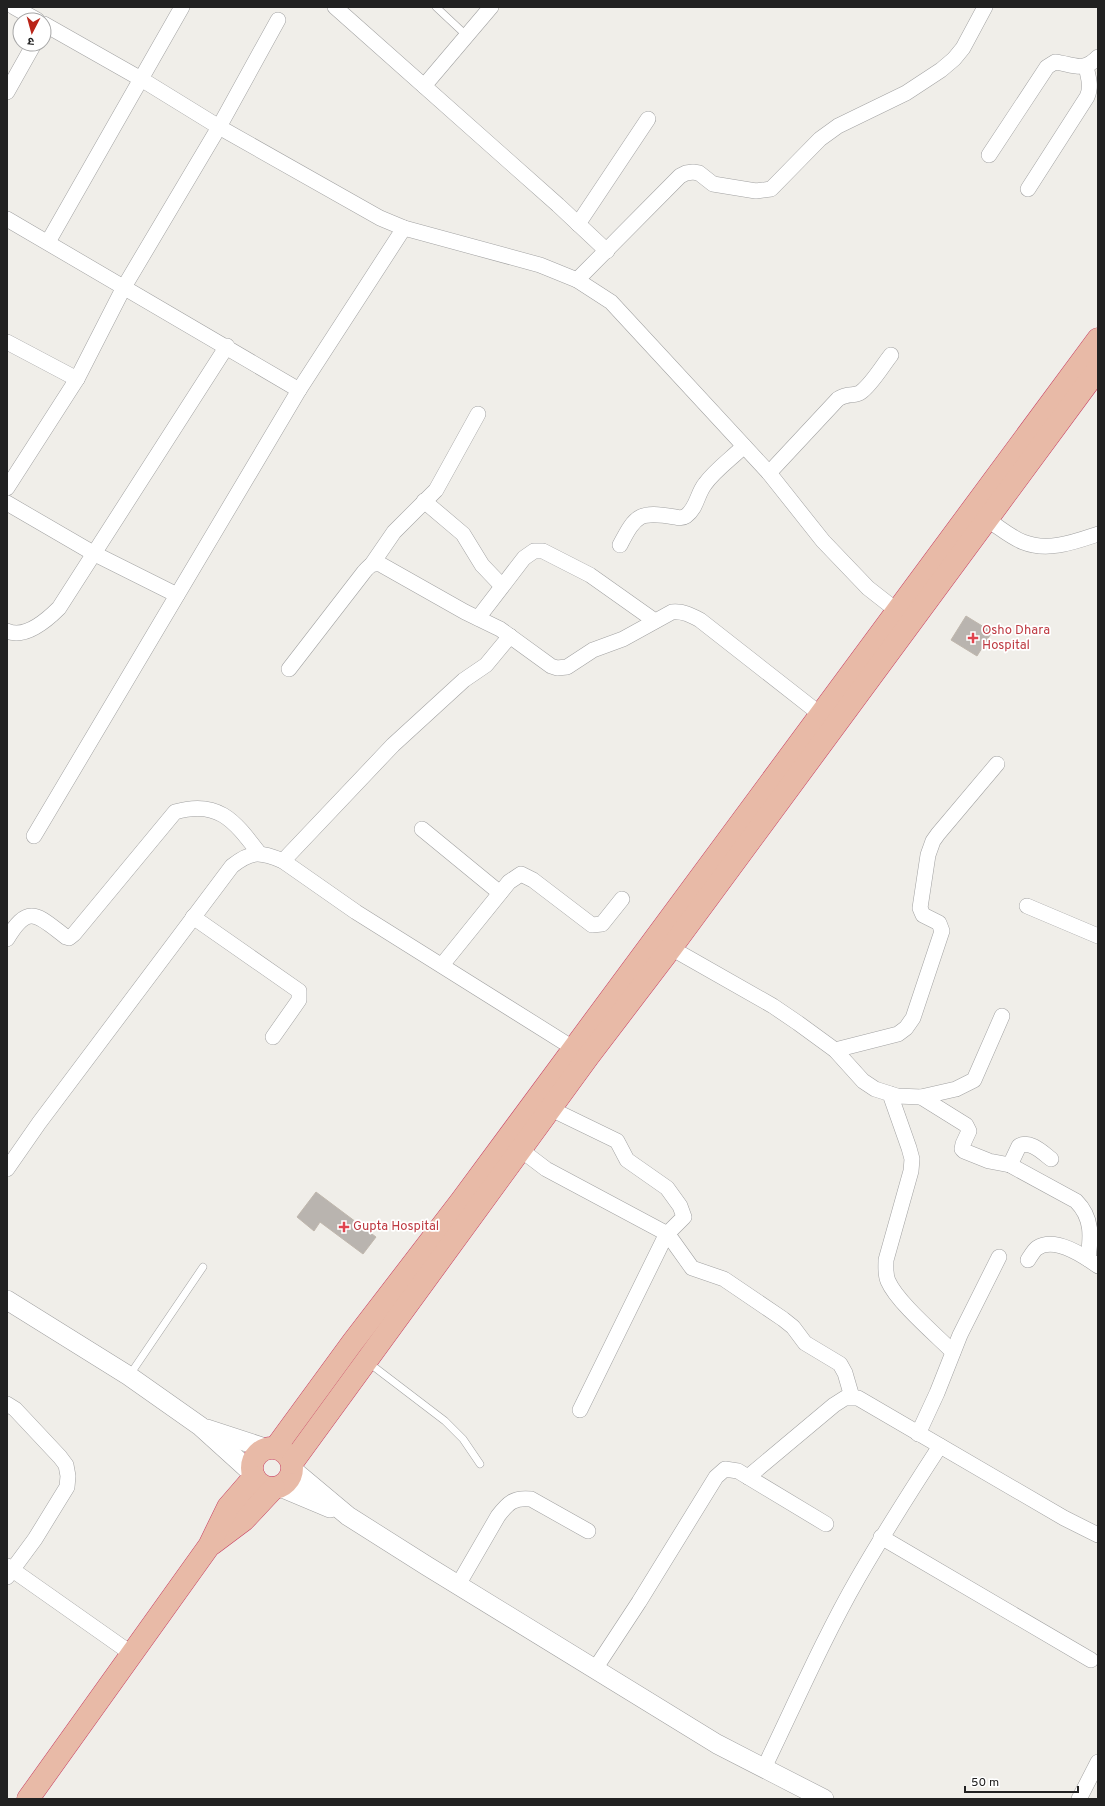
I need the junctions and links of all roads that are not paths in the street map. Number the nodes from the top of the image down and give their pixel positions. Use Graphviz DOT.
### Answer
graph roads {
  1 [pos="182,7"];
  2 [pos="335,7"];
  3 [pos="436,7"];
  4 [pos="491,7"];
  5 [pos="984,7"];
  6 [pos="278,20"];
  7 [pos="52,29"];
  8 [pos="467,36"];
  9 [pos="30,52"];
  10 [pos="1098,57"];
  11 [pos="1086,66"];
  12 [pos="141,79"];
  13 [pos="424,86"];
  14 [pos="7,92"];
  15 [pos="648,119"];
  16 [pos="219,127"];
  17 [pos="989,155"];
  18 [pos="1028,189"];
  19 [pos="7,219"];
  20 [pos="578,224"];
  21 [pos="404,228"];
  22 [pos="48,242"];
  23 [pos="607,251"];
  24 [pos="577,280"];
  25 [pos="124,287"];
  26 [pos="1098,339"];
  27 [pos="7,342"];
  28 [pos="227,346"];
  29 [pos="891,355"];
  30 [pos="1098,369"];
  31 [pos="77,379"];
  32 [pos="300,390"];
  33 [pos="478,414"];
  34 [pos="744,446"];
  35 [pos="768,473"];
  36 [pos="7,488"];
  37 [pos="424,502"];
  38 [pos="7,503"];
  39 [pos="986,519"];
  40 [pos="1098,534"];
  41 [pos="620,545"];
  42 [pos="94,553"];
  43 [pos="372,564"];
  44 [pos="502,586"];
  45 [pos="177,595"];
  46 [pos="904,616"];
  47 [pos="478,618"];
  48 [pos="655,621"];
  49 [pos="7,631"];
  50 [pos="510,636"];
  51 [pos="290,669"];
  52 [pos="820,714"];
  53 [pos="996,764"];
  54 [pos="422,829"];
  55 [pos="34,836"];
  56 [pos="259,853"];
  57 [pos="283,861"];
  58 [pos="500,893"];
  59 [pos="622,898"];
  60 [pos="1027,906"];
  61 [pos="193,917"];
  62 [pos="1098,936"];
  63 [pos="7,939"];
  64 [pos="671,948"];
  65 [pos="442,965"];
  66 [pos="1002,1016"];
  67 [pos="273,1037"];
  68 [pos="573,1048"];
  69 [pos="835,1050"];
  70 [pos="890,1094"];
  71 [pos="921,1097"];
  72 [pos="551,1109"];
  73 [pos="521,1150"];
  74 [pos="1050,1158"];
  75 [pos="1010,1165"];
  76 [pos="7,1170"];
  77 [pos="666,1235"];
  78 [pos="999,1257"];
  79 [pos="1028,1260"];
  80 [pos="1093,1262"];
  81 [pos="203,1267"];
  82 [pos="7,1300"];
  83 [pos="953,1352"];
  84 [pos="366,1360"];
  85 [pos="128,1376"];
  86 [pos="852,1397"];
  87 [pos="7,1404"];
  88 [pos="580,1410"];
  89 [pos="200,1426"];
  90 [pos="918,1434"];
  91 [pos="940,1446"];
  92 [pos="271,1448"];
  93 [pos="480,1464"];
  94 [pos="293,1466"];
  95 [pos="253,1475"];
  96 [pos="748,1477"];
  97 [pos="277,1487"];
  98 [pos="348,1516"];
  99 [pos="826,1524"];
  100 [pos="588,1531"];
  101 [pos="1098,1535"];
  102 [pos="881,1537"];
  103 [pos="209,1546"];
  104 [pos="9,1571"];
  105 [pos="458,1584"];
  106 [pos="132,1654"];
  107 [pos="1091,1660"];
  108 [pos="595,1669"];
  109 [pos="1098,1762"];
  110 [pos="764,1768"];
  111 [pos="28,1799"];
  112 [pos="824,1799"];
  113 [pos="1079,1799"];
  1 -- 12 [label="street"];
  2 -- 13 [label="street"];
  3 -- 8 [label="lane"];
  4 -- 8 [label="street"];
  5 -- 23 [label="street"];
  6 -- 16 [label="street"];
  7 -- 12 [label="street"];
  8 -- 13 [label="street"];
  9 -- 14 [label="street"];
  10 -- 11 [label="street"];
  11 -- 17 [label="street"];
  11 -- 18 [label="street"];
  12 -- 16 [label="street"];
  12 -- 22 [label="street"];
  13 -- 20 [label="street"];
  15 -- 20 [label="street"];
  16 -- 21 [label="street"];
  16 -- 25 [label="street"];
  19 -- 22 [label="street"];
  20 -- 23 [label="street"];
  21 -- 24 [label="street"];
  21 -- 32 [label="street"];
  22 -- 25 [label="street"];
  23 -- 24 [label="street"];
  24 -- 34 [label="street"];
  25 -- 28 [label="street"];
  25 -- 31 [label="street"];
  26 -- 46 [label="highway"];
  27 -- 31 [label="street"];
  28 -- 32 [label="street"];
  28 -- 42 [label="street"];
  29 -- 35 [label="street"];
  30 -- 39 [label="highway"];
  31 -- 36 [label="street"];
  32 -- 45 [label="street"];
  33 -- 37 [label="street"];
  34 -- 35 [label="street"];
  34 -- 41 [label="street"];
  35 -- 46 [label="street"];
  37 -- 43 [label="street"];
  37 -- 44 [label="street"];
  38 -- 42 [label="street"];
  39 -- 40 [label="street"];
  39 -- 46 [label="highway"];
  42 -- 45 [label="street"];
  42 -- 49 [label="street"];
  43 -- 47 [label="street"];
  43 -- 51 [label="street"];
  44 -- 47 [label="street"];
  44 -- 48 [label="street"];
  45 -- 55 [label="street"];
  46 -- 52 [label="highway"];
  46 -- 64 [label="highway"];
  47 -- 50 [label="street"];
  48 -- 50 [label="street"];
  48 -- 52 [label="street"];
  50 -- 57 [label="street"];
  52 -- 68 [label="highway"];
  53 -- 69 [label="street"];
  54 -- 58 [label="street"];
  56 -- 57 [label="street"];
  56 -- 61 [label="street"];
  56 -- 63 [label="street"];
  57 -- 65 [label="street"];
  58 -- 59 [label="street"];
  58 -- 65 [label="street"];
  60 -- 62 [label="street"];
  61 -- 67 [label="street"];
  61 -- 76 [label="street"];
  64 -- 69 [label="street"];
  64 -- 72 [label="highway"];
  65 -- 68 [label="street"];
  66 -- 71 [label="street"];
  68 -- 92 [label="highway"];
  69 -- 70 [label="street"];
  70 -- 71 [label="street"];
  70 -- 83 [label="street"];
  71 -- 75 [label="street"];
  72 -- 73 [label="highway"];
  72 -- 77 [label="street"];
  73 -- 77 [label="street"];
  73 -- 84 [label="highway"];
  74 -- 75 [label="street"];
  75 -- 80 [label="street"];
  77 -- 86 [label="street"];
  77 -- 88 [label="street"];
  78 -- 83 [label="street"];
  79 -- 80 [label="street"];
  81 -- 85 [label="lane"];
  82 -- 85 [label="street"];
  83 -- 90 [label="street"];
  84 -- 93 [label="lane"];
  84 -- 94 [label="highway"];
  85 -- 89 [label="street"];
  86 -- 90 [label="street"];
  86 -- 96 [label="street"];
  87 -- 104 [label="street"];
  89 -- 92 [label="street"];
  89 -- 95 [label="street"];
  90 -- 91 [label="street"];
  91 -- 101 [label="street"];
  91 -- 102 [label="street"];
  92 -- 94 [label="highway"];
  92 -- 95 [label="highway"];
  94 -- 97 [label="highway"];
  94 -- 98 [label="street"];
  95 -- 97 [label="highway"];
  95 -- 103 [label="highway"];
  96 -- 99 [label="street"];
  96 -- 108 [label="street"];
  97 -- 98 [label="street"];
  97 -- 103 [label="highway"];
  98 -- 105 [label="street"];
  100 -- 105 [label="street"];
  102 -- 107 [label="street"];
  102 -- 110 [label="street"];
  103 -- 106 [label="highway"];
  104 -- 106 [label="street"];
  105 -- 108 [label="street"];
  106 -- 111 [label="highway"];
  108 -- 110 [label="street"];
  109 -- 113 [label="street"];
  110 -- 112 [label="street"];
}
